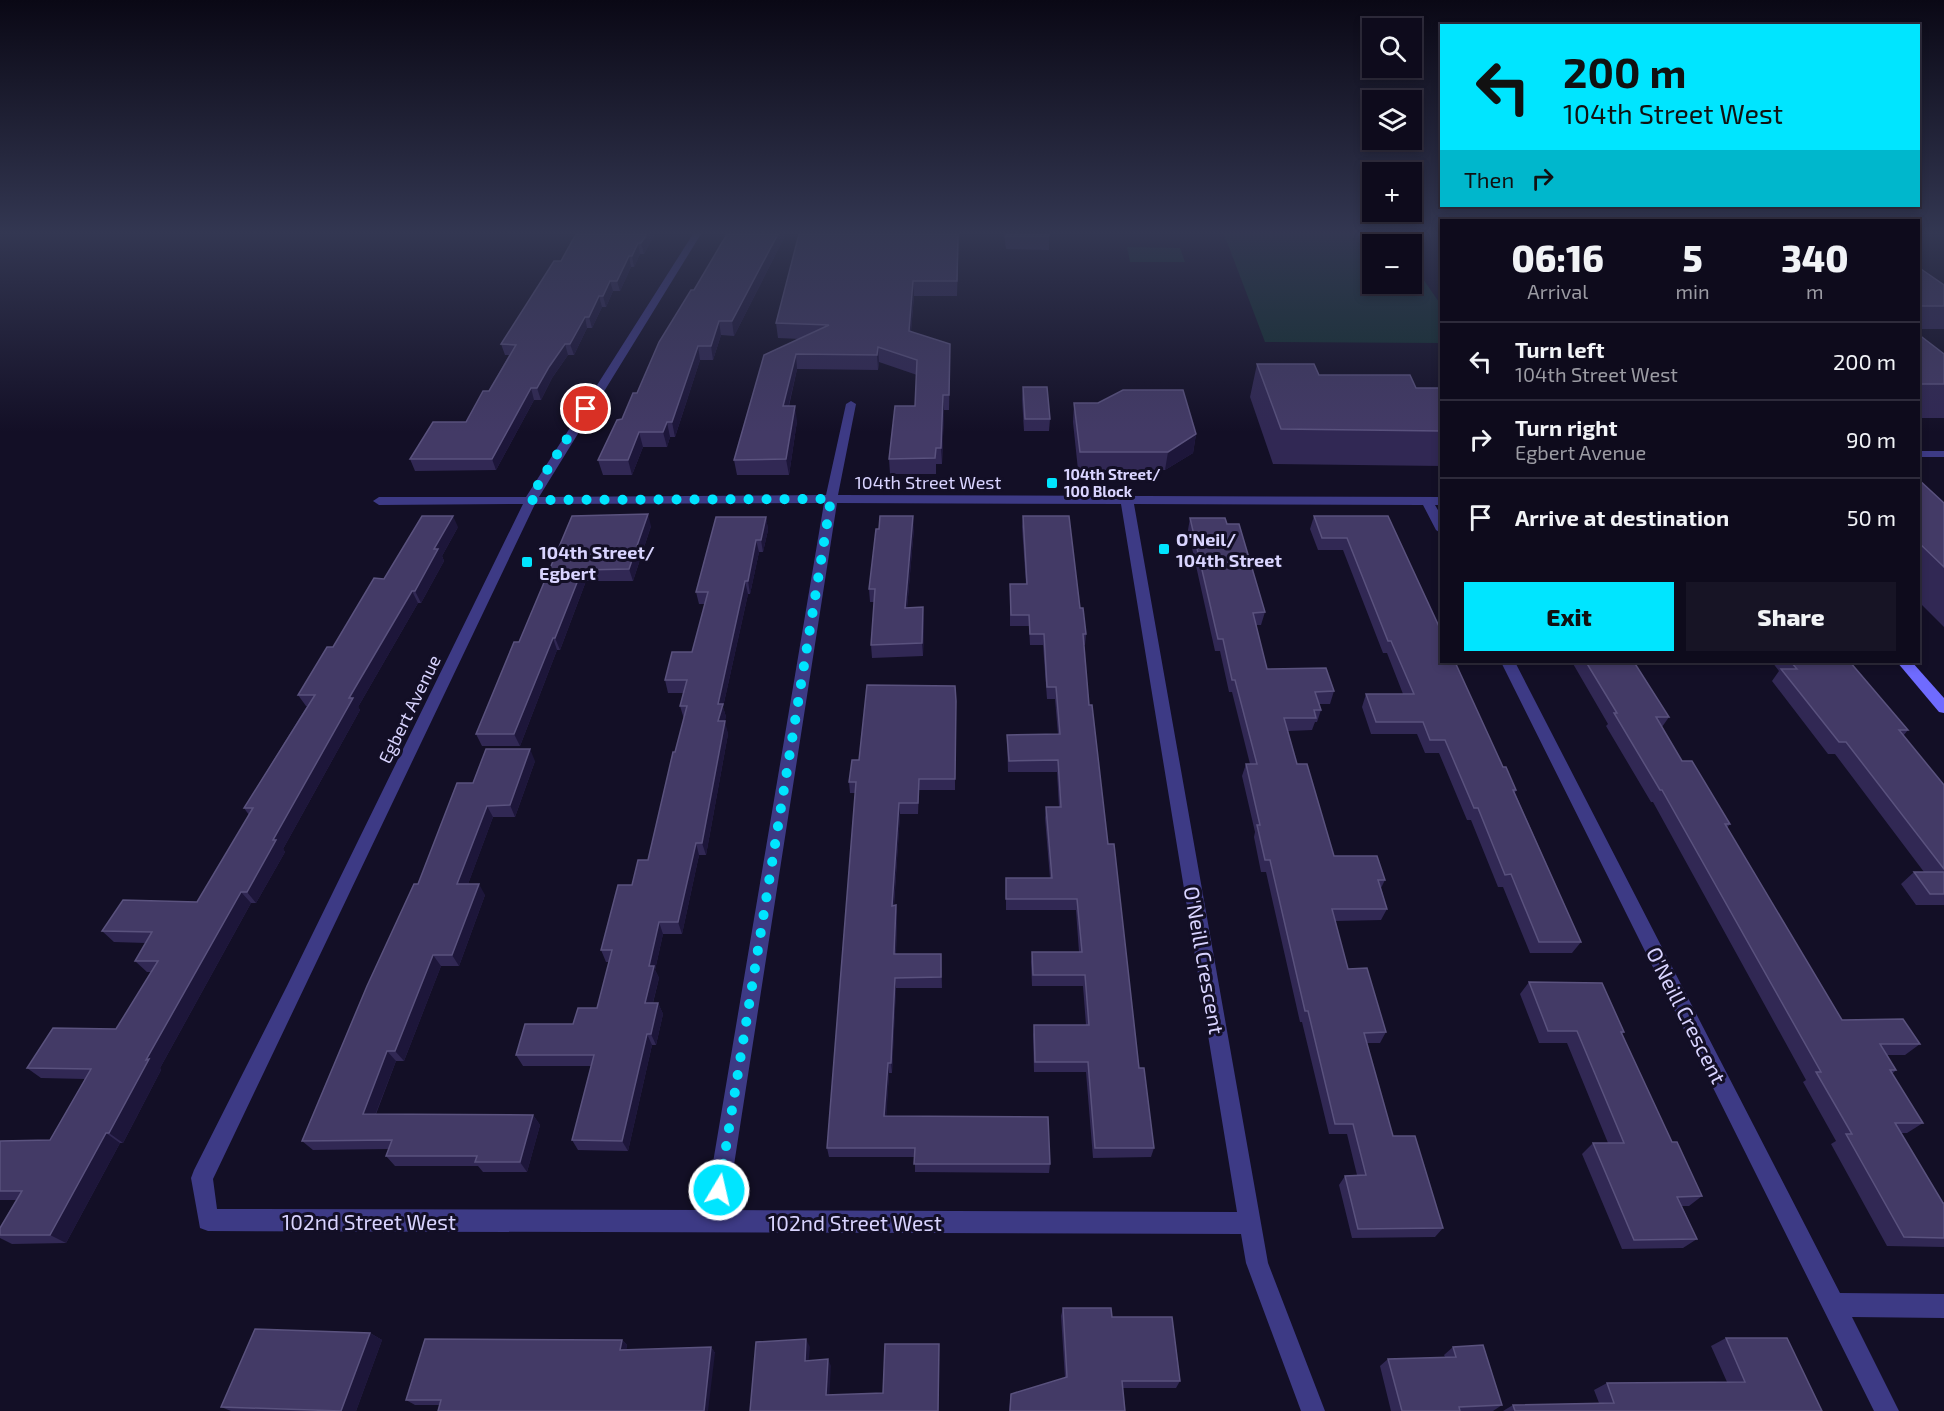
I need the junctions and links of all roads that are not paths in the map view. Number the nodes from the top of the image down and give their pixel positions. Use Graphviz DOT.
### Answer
graph roads {
  1 [pos="656,300"];
  2 [pos="851,404"];
  3 [pos="1920,454"];
  4 [pos="1944,454"];
  5 [pos="831,499"];
  6 [pos="531,500"];
  7 [pos="378,501"];
  8 [pos="1127,501"];
  9 [pos="1427,501"];
  10 [pos="1440,501"];
  11 [pos="1440,526"];
  12 [pos="1509,663"];
  13 [pos="1905,663"];
  14 [pos="1944,708"];
  15 [pos="208,1220"];
  16 [pos="714,1222"];
  17 [pos="1250,1223"];
  18 [pos="1833,1305"];
  19 [pos="1944,1306"];
  20 [pos="1313,1411"];
  21 [pos="1887,1411"];
  1 -- 6 [label="street, Egbert Avenue"];
  2 -- 5 [label="street"];
  3 -- 4 [label="street"];
  5 -- 6 [label="street, 104th Street West"];
  5 -- 8 [label="street, 104th Street West"];
  5 -- 16 [label="street"];
  6 -- 7 [label="street, 104th Street West"];
  6 -- 15 [label="street, Egbert Avenue"];
  8 -- 9 [label="street, 104th Street West"];
  8 -- 17 [label="street, O'Neill Crescent"];
  9 -- 10 [label="street, 104th Street West"];
  9 -- 11 [label="street"];
  12 -- 18 [label="street, O'Neill Crescent"];
  13 -- 14 [label="main road"];
  15 -- 16 [label="street, 102nd Street West"];
  16 -- 17 [label="street, 102nd Street West"];
  17 -- 20 [label="street, O'Neill Crescent"];
  18 -- 19 [label="street"];
  18 -- 21 [label="street, O'Neill Crescent"];
}
